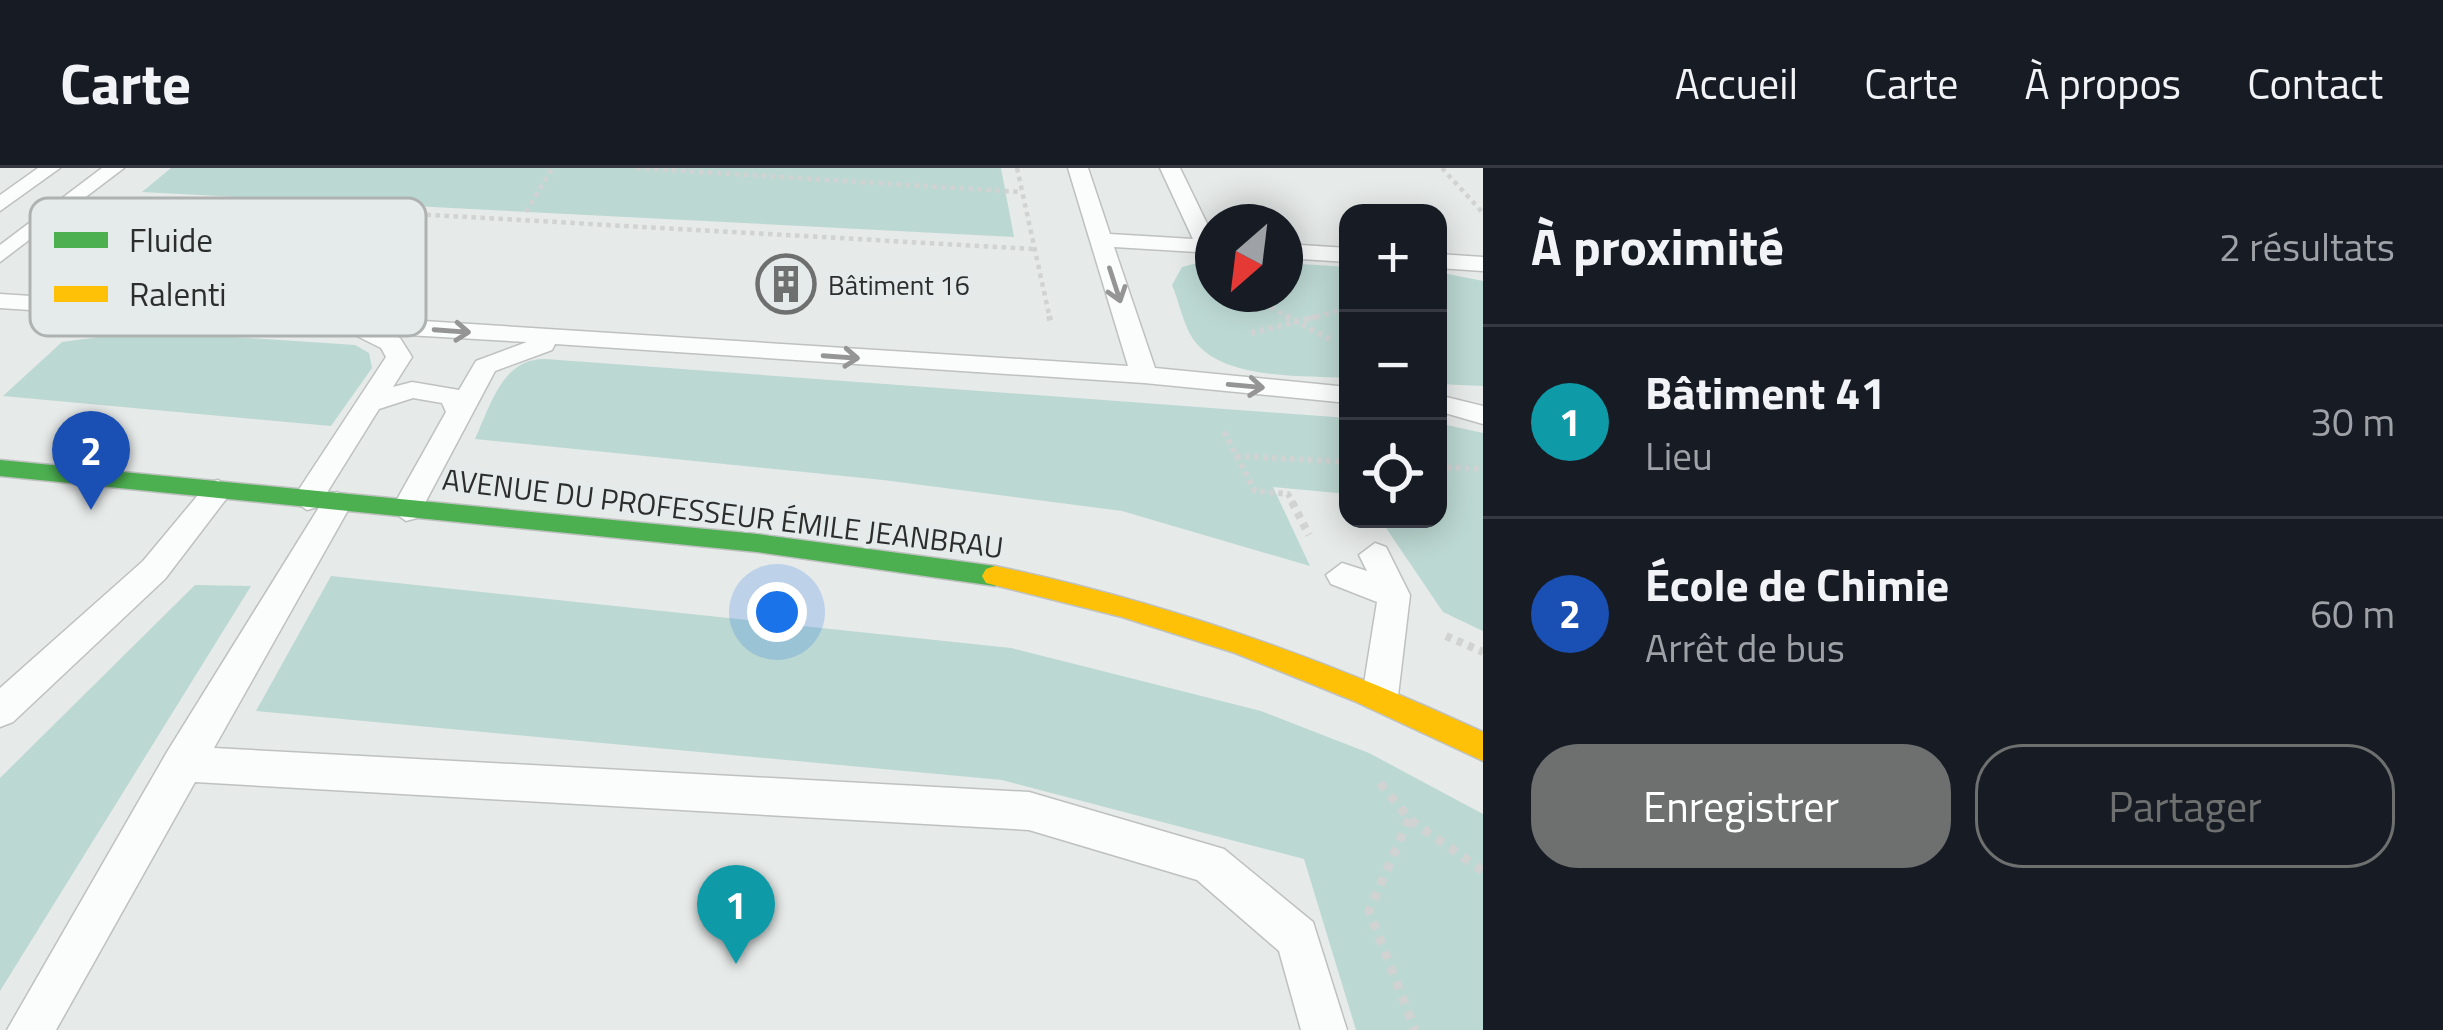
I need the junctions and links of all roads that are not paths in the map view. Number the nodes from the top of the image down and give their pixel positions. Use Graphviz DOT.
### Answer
graph roads {
  1 [pos="50,168"];
  2 [pos="114,168"];
  3 [pos="1078,168"];
  4 [pos="1170,168"];
  5 [pos="75,198"];
  6 [pos="0,205"];
  7 [pos="1195,217"];
  8 [pos="30,232"];
  9 [pos="1101,240"];
  10 [pos="1195,246"];
  11 [pos="1303,252"];
  12 [pos="1339,254"];
  13 [pos="0,255"];
  14 [pos="1447,262"];
  15 [pos="1483,264"];
  16 [pos="0,301"];
  17 [pos="30,303"];
  18 [pos="426,329"];
  19 [pos="374,336"];
  20 [pos="576,339"];
  21 [pos="1144,376"];
  22 [pos="1339,394"];
  23 [pos="371,403"];
  24 [pos="1447,405"];
  25 [pos="460,413"];
  26 [pos="1483,415"];
  27 [pos="0,468"];
  28 [pos="218,490"];
  29 [pos="322,502"];
  30 [pos="406,510"];
  31 [pos="1375,555"];
  32 [pos="1342,575"];
  33 [pos="1394,595"];
  34 [pos="1380,696"];
  35 [pos="0,711"];
  36 [pos="1483,747"];
  37 [pos="182,764"];
  38 [pos="30,1030"];
  39 [pos="1324,1030"];
  1 -- 6 [label="lane"];
  2 -- 5 [label="lane"];
  3 -- 9 [label="lane"];
  4 -- 7 [label="lane"];
  8 -- 13 [label="lane"];
  9 -- 10 [label="lane"];
  9 -- 21 [label="lane, one-way"];
  11 -- 12 [label="lane"];
  14 -- 15 [label="lane"];
  16 -- 17 [label="lane"];
  18 -- 20 [label="lane, one-way"];
  19 -- 23 [label="lane"];
  20 -- 21 [label="lane, one-way"];
  20 -- 25 [label="lane"];
  21 -- 22 [label="lane, one-way"];
  23 -- 25 [label="lane"];
  23 -- 29 [label="lane"];
  24 -- 26 [label="lane"];
  25 -- 30 [label="lane"];
  27 -- 28 [label="street, AVENUE DU PROFESSEUR ÉMILE JEANBRAU"];
  28 -- 29 [label="street, AVENUE DU PROFESSEUR ÉMILE JEANBRAU"];
  28 -- 35 [label="lane"];
  29 -- 30 [label="street, AVENUE DU PROFESSEUR ÉMILE JEANBRAU"];
  29 -- 37 [label="lane"];
  30 -- 34 [label="street, AVENUE DU PROFESSEUR ÉMILE JEANBRAU"];
  31 -- 33 [label="lane"];
  32 -- 33 [label="lane"];
  33 -- 34 [label="lane"];
  34 -- 36 [label="street, AVENUE DU PROFESSEUR ÉMILE JEANBRAU"];
  37 -- 38 [label="lane"];
  37 -- 39 [label="lane"];
}
